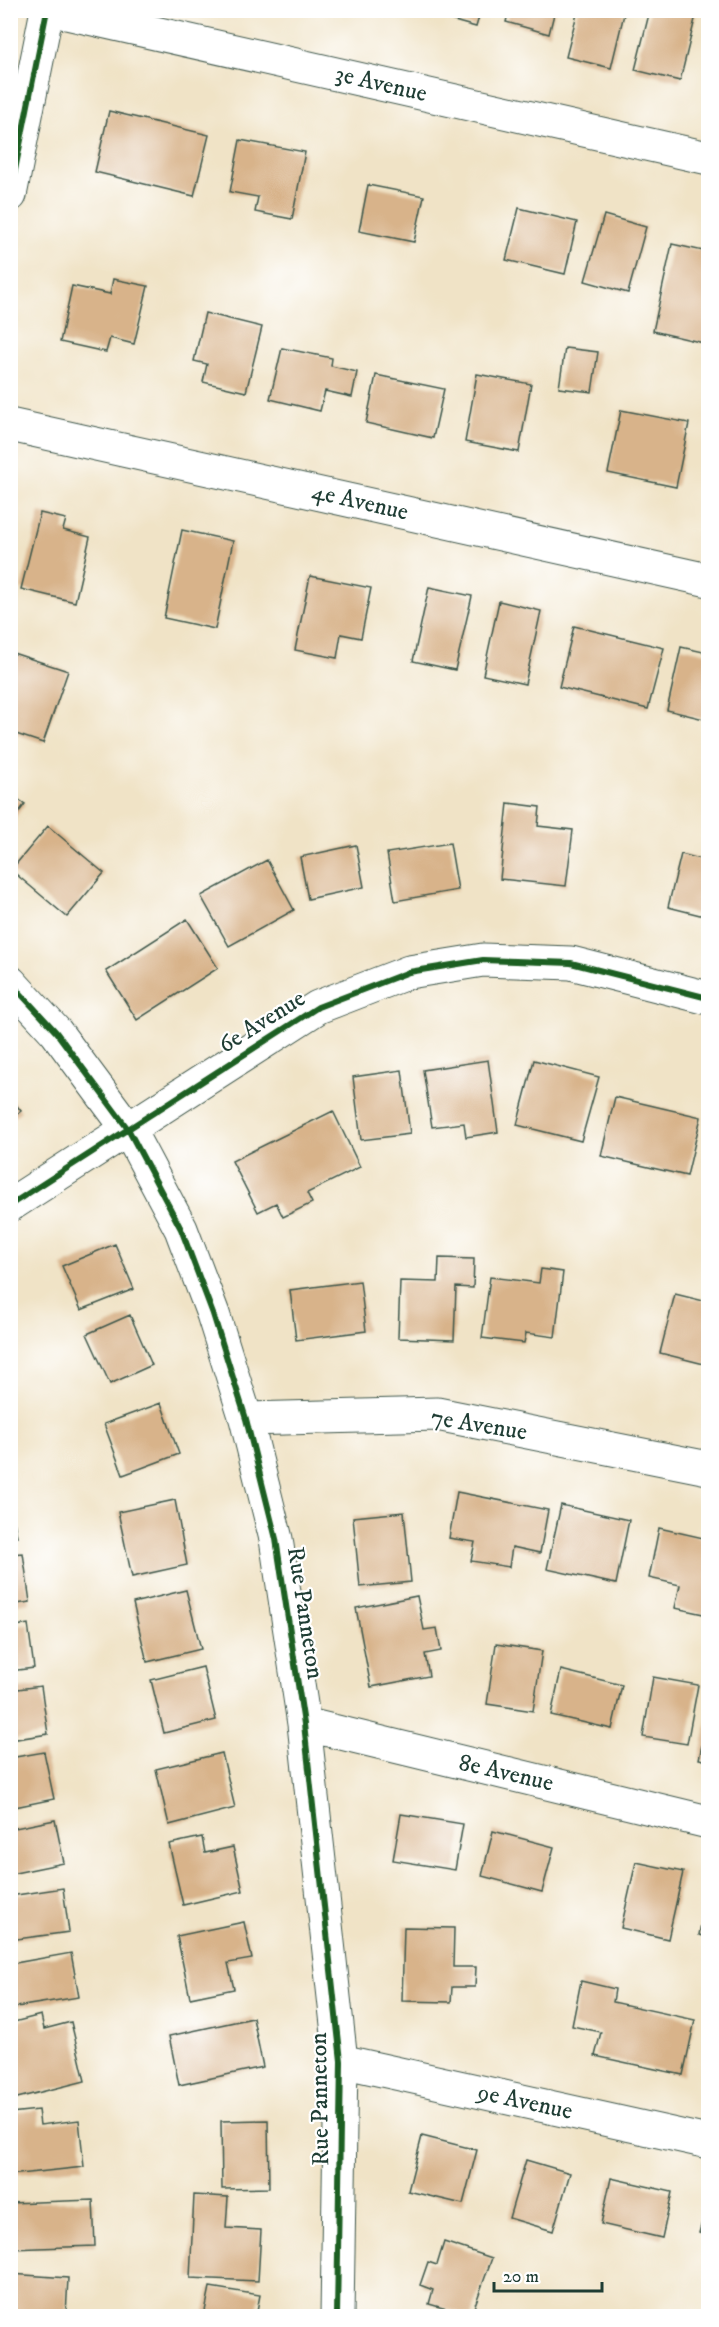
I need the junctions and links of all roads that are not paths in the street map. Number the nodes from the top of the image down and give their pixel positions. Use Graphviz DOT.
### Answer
graph roads {
  1 [pos="47,10"];
  2 [pos="53,10"];
  3 [pos="708,158"];
  4 [pos="10,195"];
  5 [pos="10,425"];
  6 [pos="708,580"];
  7 [pos="10,982"];
  8 [pos="708,998"];
  9 [pos="128,1129"];
  10 [pos="10,1205"];
  11 [pos="246,1419"];
  12 [pos="708,1468"];
  13 [pos="304,1724"];
  14 [pos="708,1821"];
  15 [pos="341,2061"];
  16 [pos="708,2142"];
  17 [pos="336,2316"];
  1 -- 4 [label="street"];
  2 -- 3 [label="street, 3e Avenue"];
  5 -- 6 [label="street, 4e Avenue"];
  7 -- 9 [label="street, Rue Panneton"];
  8 -- 9 [label="street, 6e Avenue"];
  9 -- 10 [label="street, 6e Avenue"];
  9 -- 11 [label="street, Rue Panneton"];
  11 -- 12 [label="street, 7e Avenue"];
  11 -- 13 [label="street, Rue Panneton"];
  13 -- 14 [label="street, 8e Avenue"];
  13 -- 15 [label="street, Rue Panneton"];
  15 -- 16 [label="street, 9e Avenue"];
  15 -- 17 [label="street, Rue Panneton"];
}
